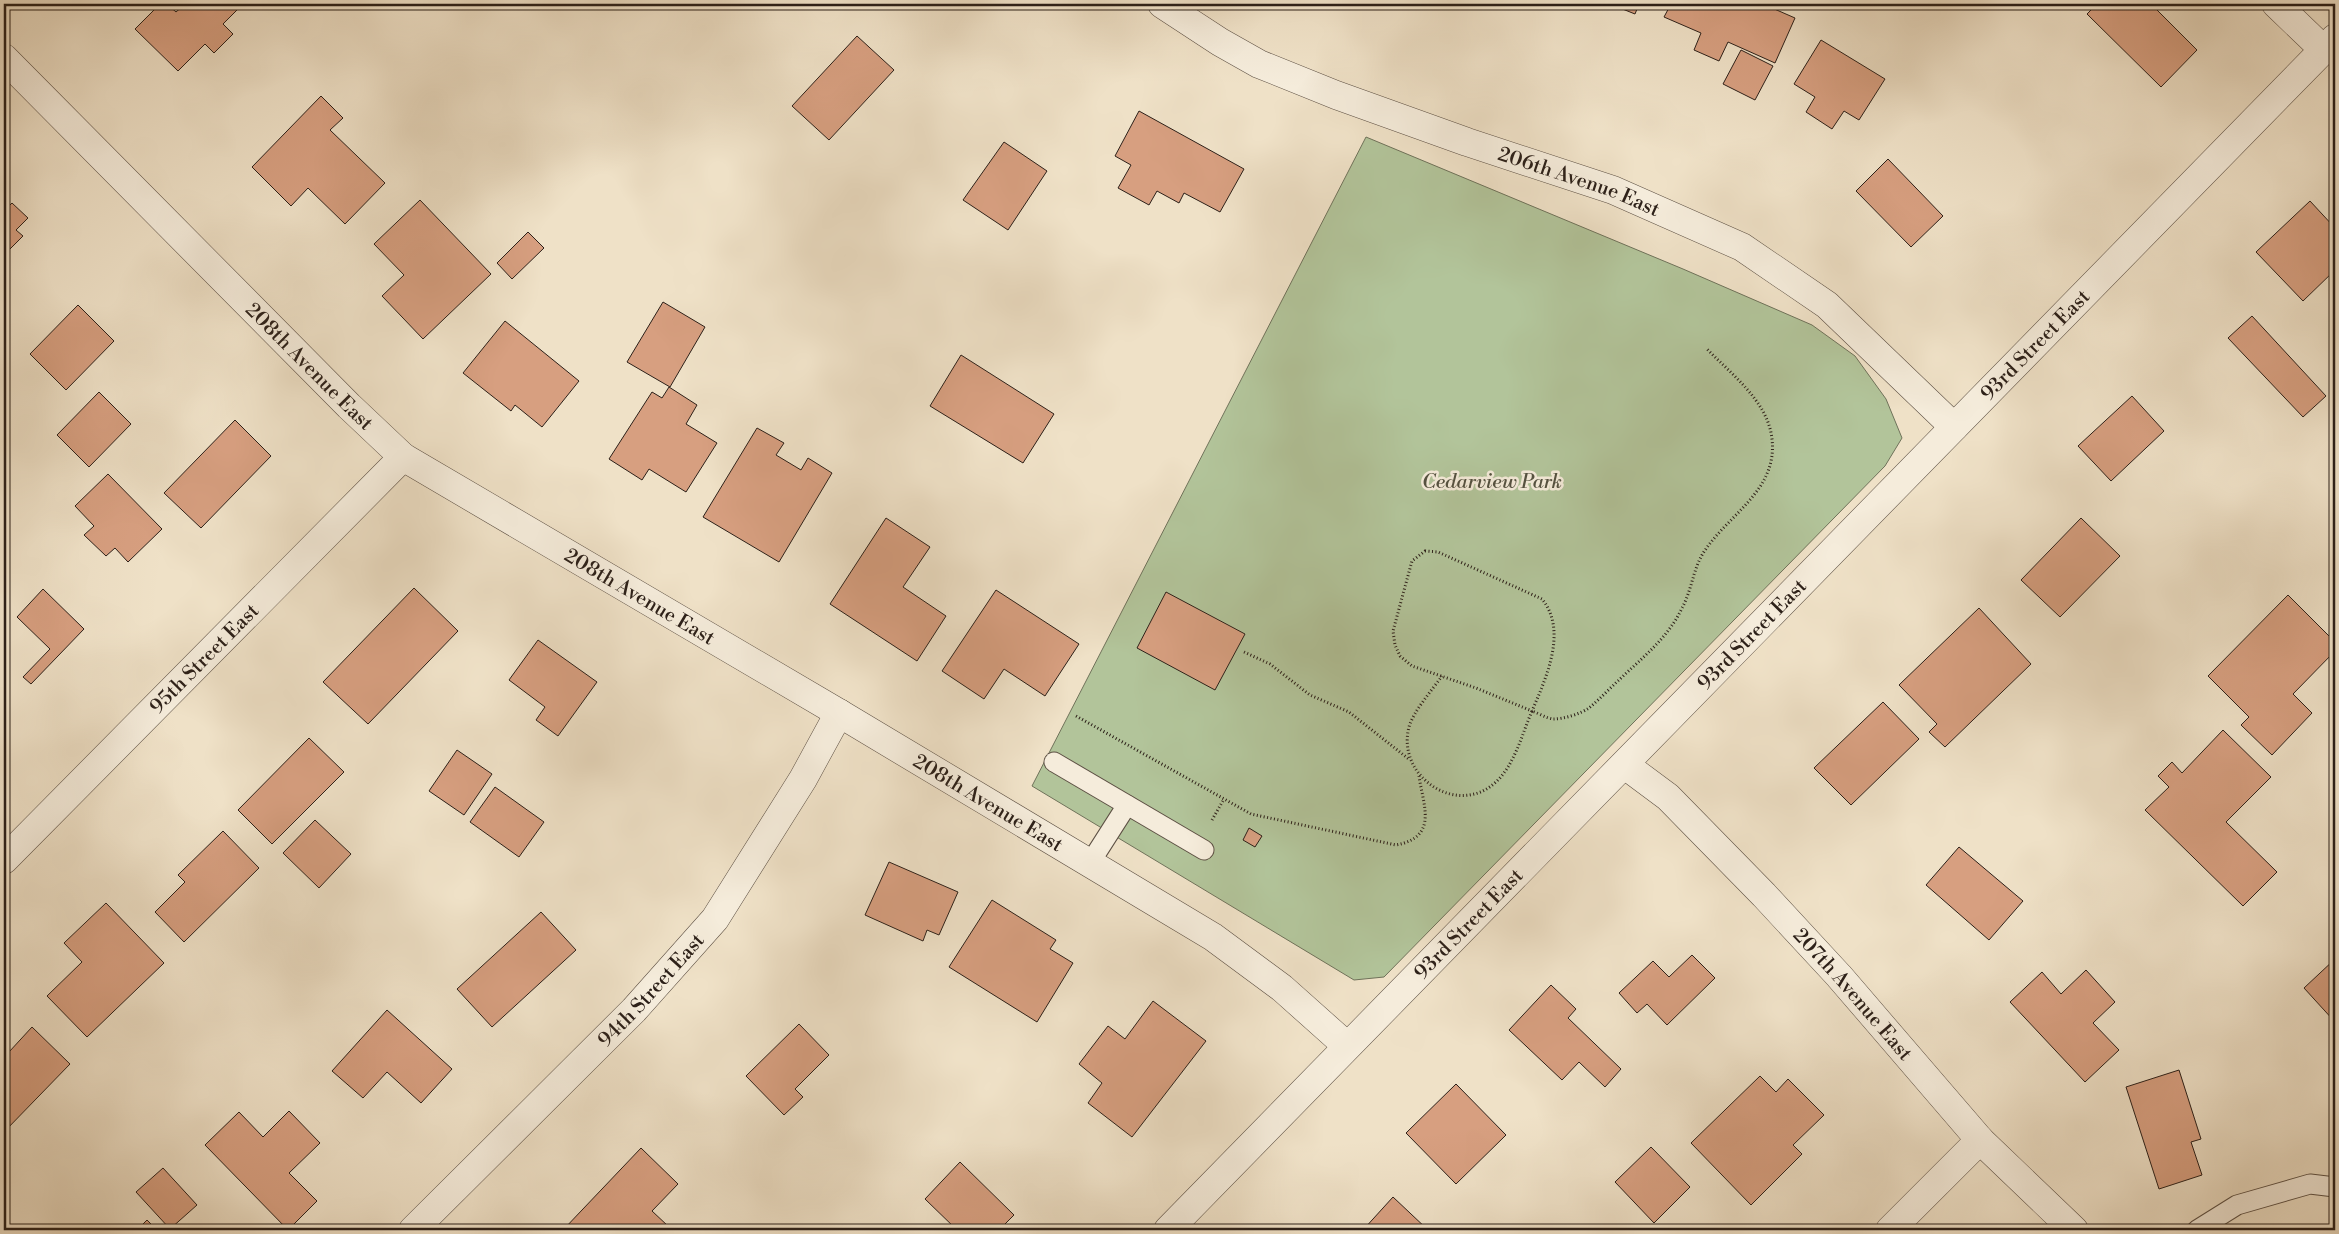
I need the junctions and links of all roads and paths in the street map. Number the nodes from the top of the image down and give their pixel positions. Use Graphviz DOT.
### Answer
graph roads {
  1 [pos="1162,4"];
  2 [pos="2276,4"];
  3 [pos="2330,44"];
  4 [pos="4,58"];
  5 [pos="1706,348"];
  6 [pos="1954,427"];
  7 [pos="403,457"];
  8 [pos="1244,652"];
  9 [pos="1442,676"];
  10 [pos="1532,711"];
  11 [pos="839,713"];
  12 [pos="1076,716"];
  13 [pos="1410,761"];
  14 [pos="1054,762"];
  15 [pos="1625,765"];
  16 [pos="1419,776"];
  17 [pos="1127,805"];
  18 [pos="1204,850"];
  19 [pos="4,860"];
  20 [pos="1090,863"];
  21 [pos="1347,1046"];
  22 [pos="1980,1140"];
  23 [pos="2335,1187"];
  24 [pos="413,1230"];
  25 [pos="1168,1230"];
  26 [pos="1890,1230"];
  27 [pos="2074,1230"];
  28 [pos="2197,1230"];
  1 -- 6 [label="street, 206th Avenue East"];
  2 -- 3 [label="street"];
  3 -- 6 [label="street, 93rd Street East"];
  4 -- 7 [label="street, 208th Avenue East"];
  5 -- 10 [label="path"];
  6 -- 15 [label="street, 93rd Street East"];
  7 -- 11 [label="street, 208th Avenue East"];
  7 -- 19 [label="street, 95th Street East"];
  8 -- 13 [label="path"];
  9 -- 10 [label="path"];
  9 -- 10 [label="path"];
  9 -- 13 [label="path"];
  10 -- 16 [label="path"];
  11 -- 20 [label="street, 208th Avenue East"];
  11 -- 24 [label="street, 94th Street East"];
  12 -- 16 [label="path"];
  13 -- 16 [label="path"];
  14 -- 17 [label="lane"];
  15 -- 21 [label="street, 93rd Street East"];
  15 -- 22 [label="street, 207th Avenue East"];
  17 -- 18 [label="lane"];
  17 -- 20 [label="lane"];
  20 -- 21 [label="street, 208th Avenue East"];
  21 -- 25 [label="street, 93rd Street East"];
  22 -- 26 [label="street"];
  22 -- 27 [label="street, 207th Avenue East"];
  23 -- 28 [label="lane"];
}
